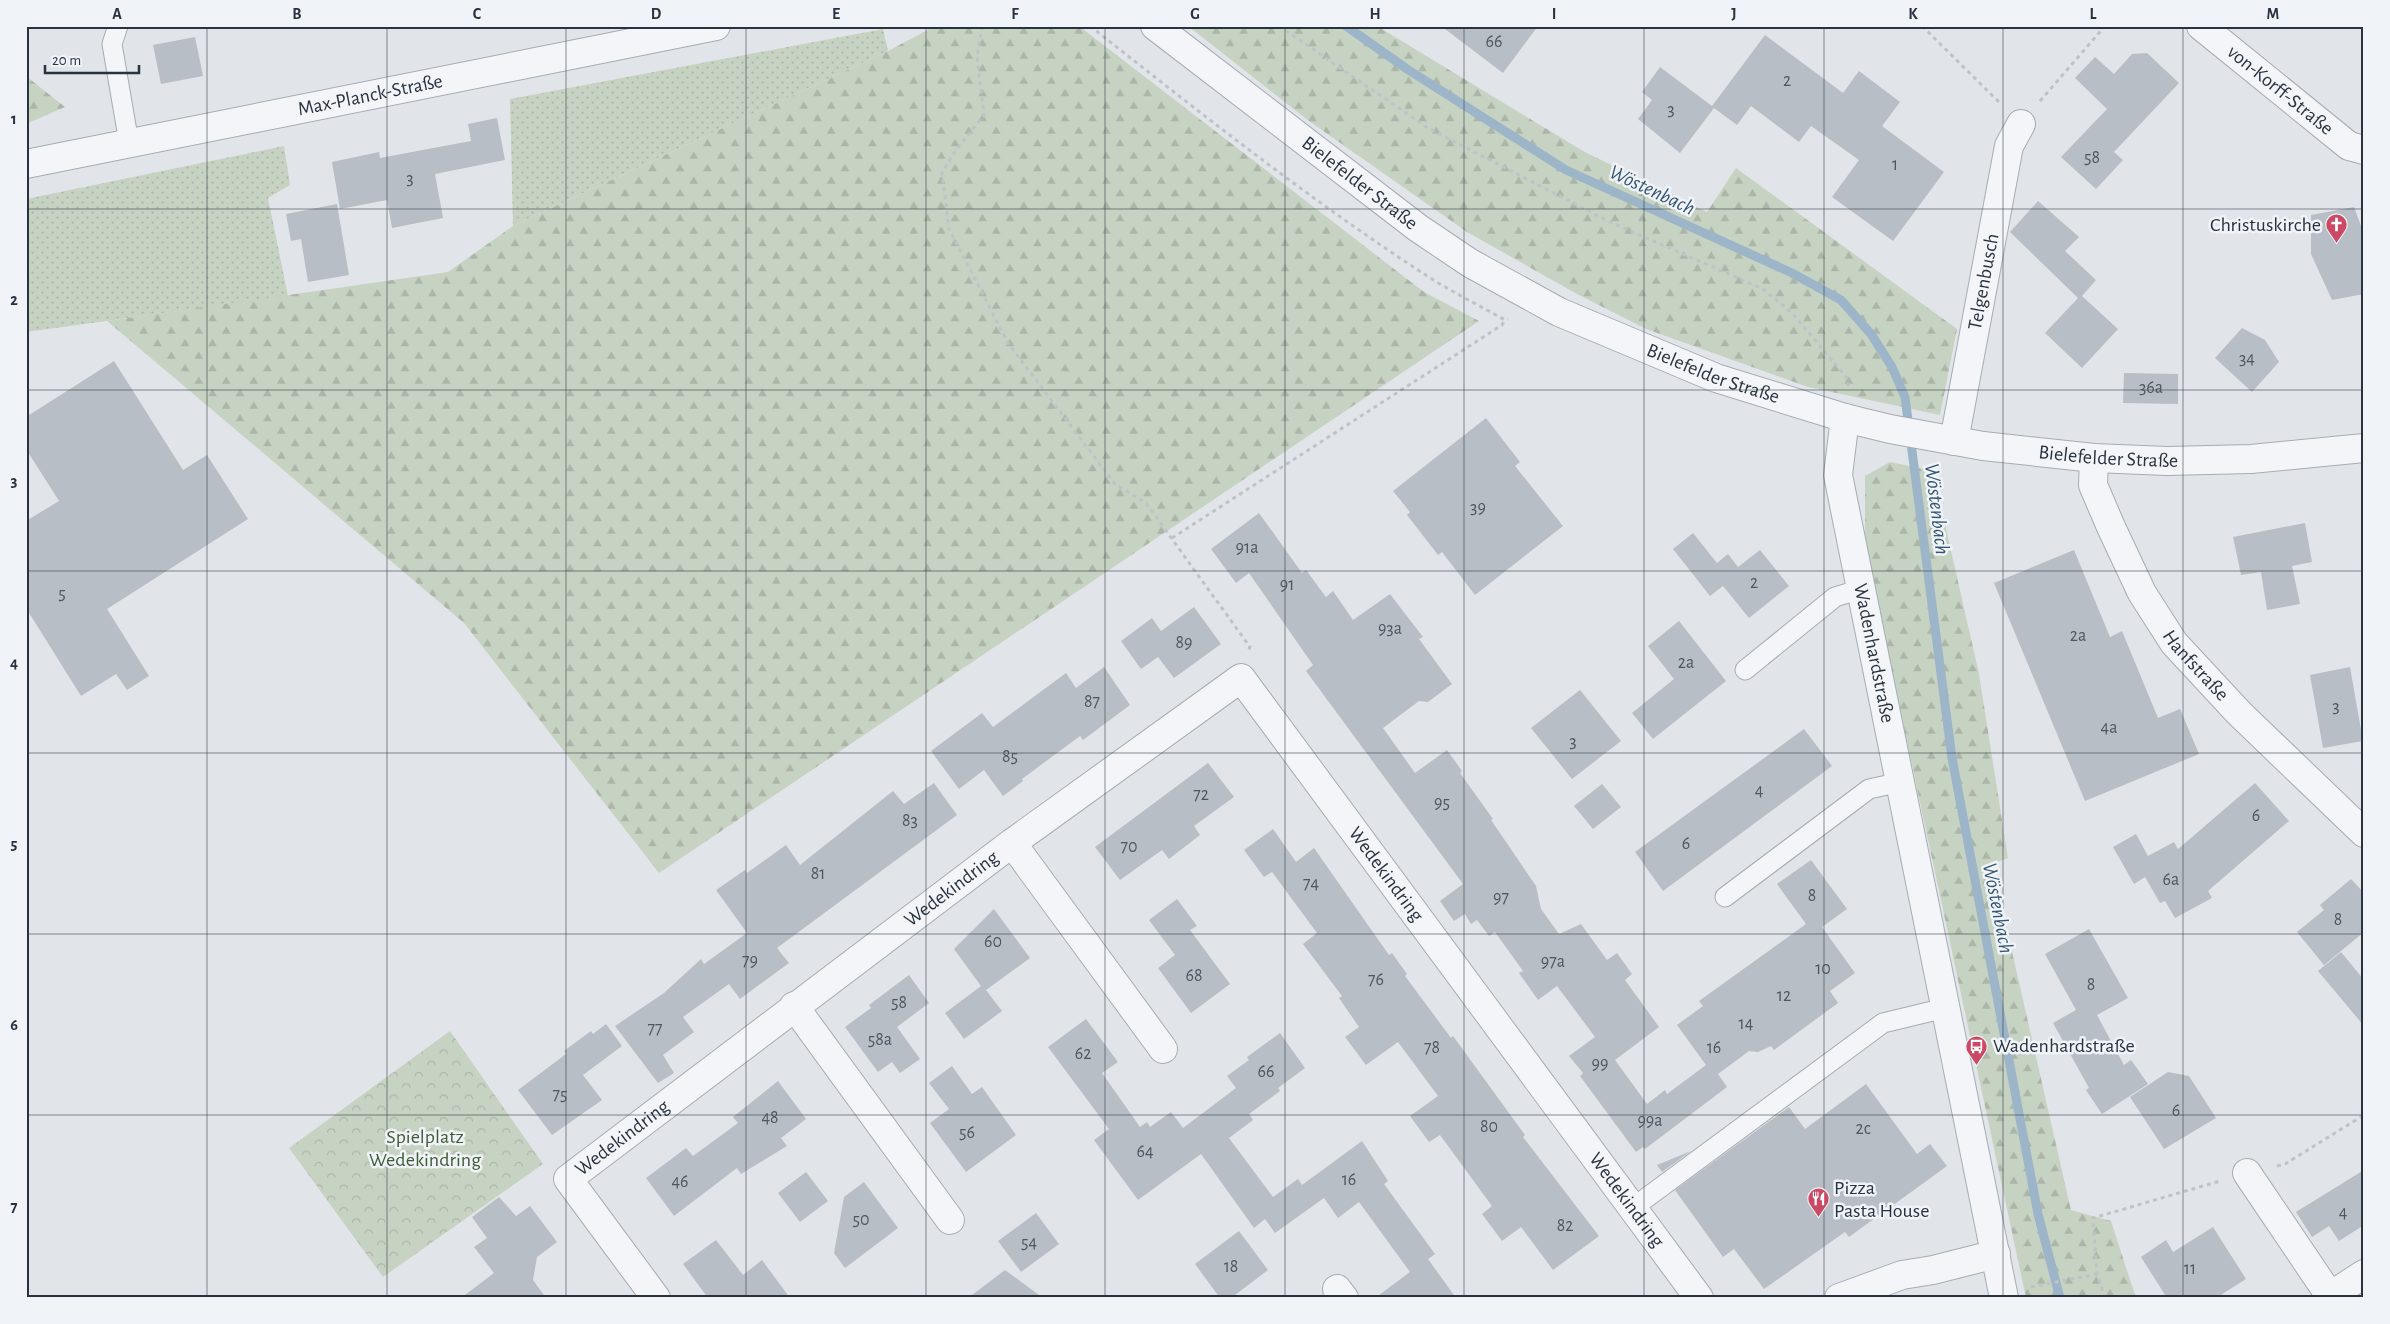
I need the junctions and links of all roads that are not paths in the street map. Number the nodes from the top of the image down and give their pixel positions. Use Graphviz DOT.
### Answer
graph roads {
  1 [pos="118,26"];
  2 [pos="716,26"];
  3 [pos="1155,26"];
  4 [pos="2201,26"];
  5 [pos="664,32"];
  6 [pos="2021,124"];
  7 [pos="129,143"];
  8 [pos="2364,150"];
  9 [pos="26,164"];
  10 [pos="1845,418"];
  11 [pos="1954,441"];
  12 [pos="2364,448"];
  13 [pos="2094,458"];
  14 [pos="1861,589"];
  15 [pos="1745,670"];
  16 [pos="1900,782"];
  17 [pos="2364,833"];
  18 [pos="1012,843"];
  19 [pos="1725,897"];
  20 [pos="794,1006"];
  21 [pos="1945,1008"];
  22 [pos="1163,1048"];
  23 [pos="2247,1173"];
  24 [pos="1634,1208"];
  25 [pos="950,1220"];
  26 [pos="1996,1254"];
  27 [pos="2364,1274"];
  28 [pos="2014,1293"];
  29 [pos="656,1298"];
  30 [pos="1699,1298"];
  31 [pos="1839,1298"];
  1 -- 7 [label="lane"];
  2 -- 5 [label="street, Max-Planck-Straße"];
  3 -- 10 [label="street, Bielefelder Straße"];
  4 -- 8 [label="street, von-Korff-Straße"];
  5 -- 7 [label="street, Max-Planck-Straße"];
  6 -- 11 [label="street, Telgenbusch"];
  7 -- 9 [label="street, Max-Planck-Straße"];
  10 -- 11 [label="street, Bielefelder Straße"];
  10 -- 14 [label="street, Wadenhardstraße"];
  11 -- 13 [label="street, Bielefelder Straße"];
  12 -- 13 [label="street, Bielefelder Straße"];
  13 -- 17 [label="street, Hanfstraße"];
  14 -- 15 [label="lane"];
  14 -- 16 [label="street, Wadenhardstraße"];
  16 -- 19 [label="lane"];
  16 -- 21 [label="street, Wadenhardstraße"];
  18 -- 20 [label="street, Wedekindring"];
  18 -- 22 [label="street, Wedekindring"];
  18 -- 24 [label="street, Wedekindring"];
  20 -- 25 [label="street"];
  20 -- 29 [label="street, Wedekindring"];
  21 -- 24 [label="lane"];
  21 -- 26 [label="street, Wadenhardstraße"];
  23 -- 27 [label="street"];
  24 -- 30 [label="street, Wedekindring"];
  26 -- 28 [label="street, Wadenhardstraße"];
  26 -- 31 [label="street"];
}
